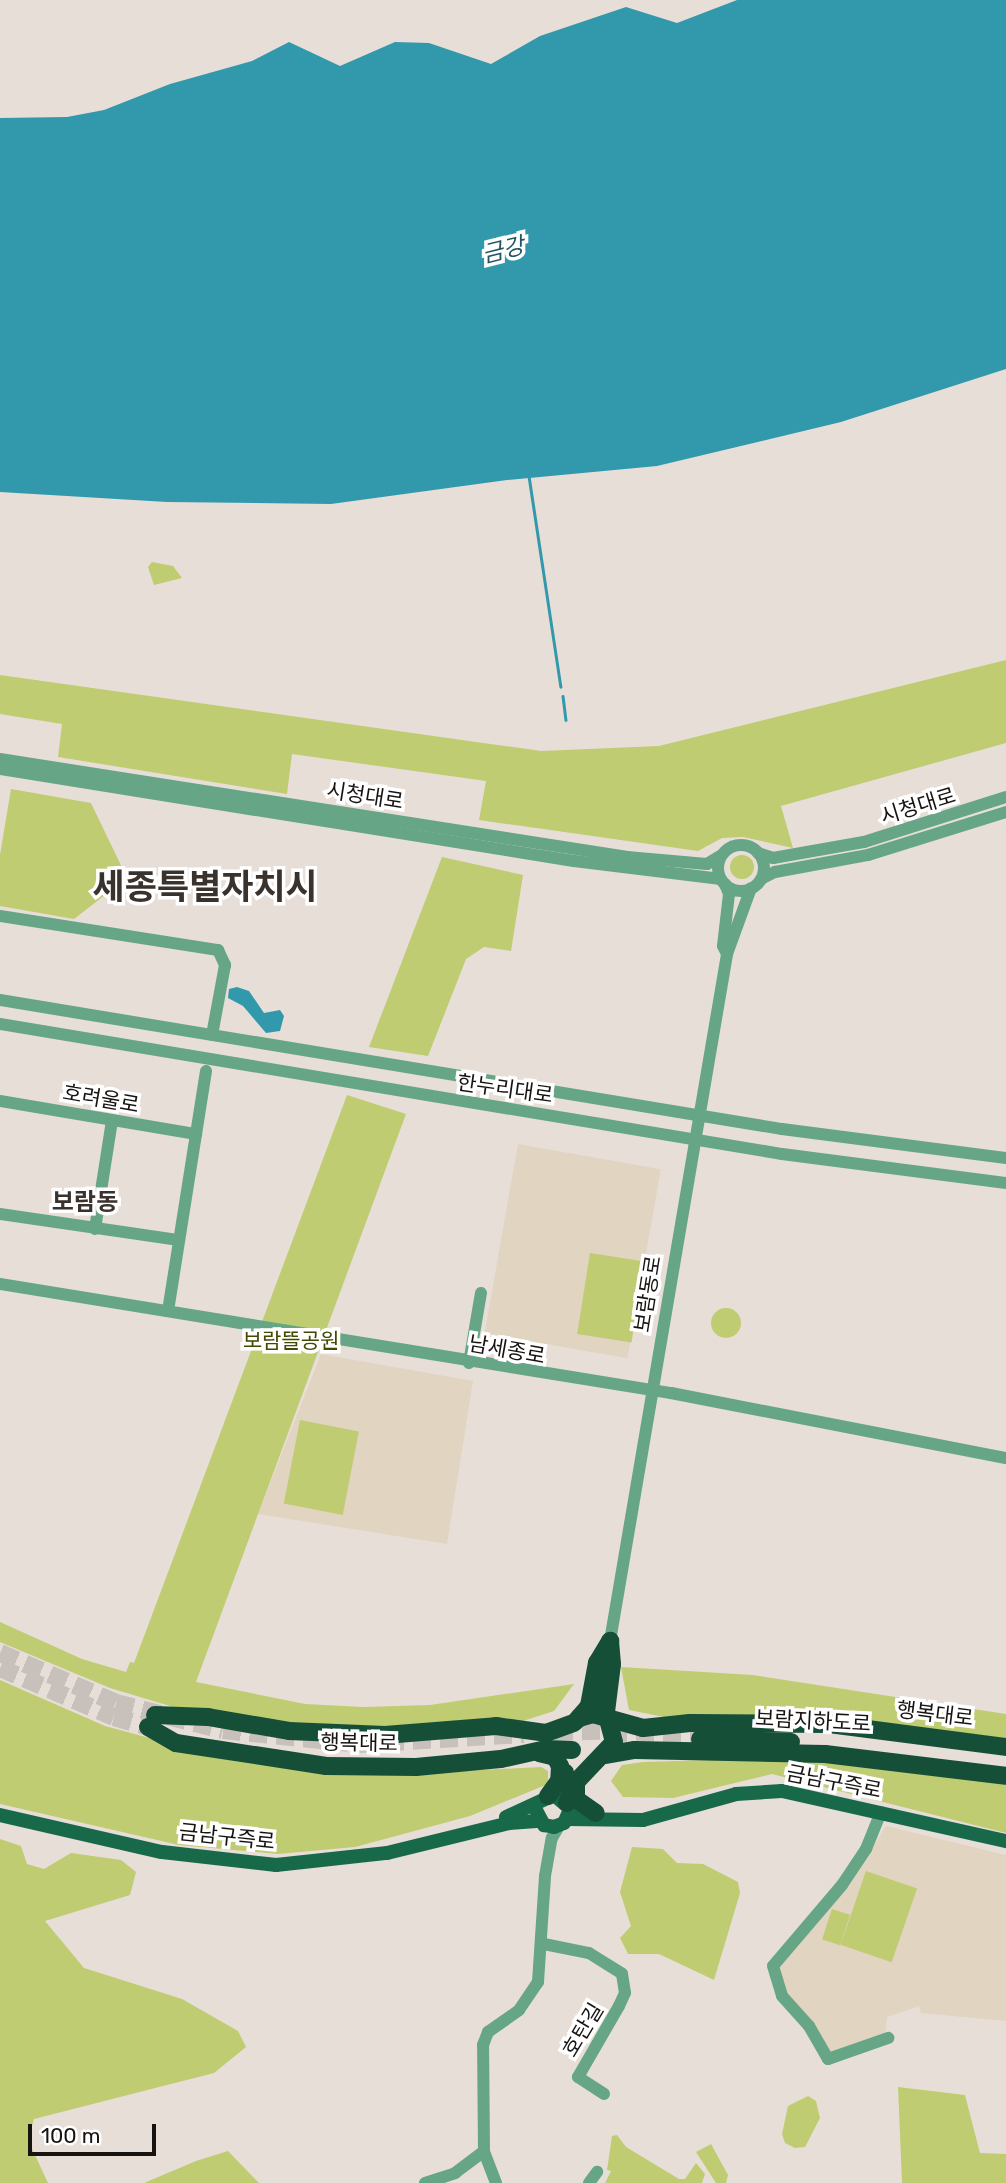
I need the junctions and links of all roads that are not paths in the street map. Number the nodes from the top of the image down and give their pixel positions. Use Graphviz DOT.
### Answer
graph roads {
  1 [pos="0,759"];
  2 [pos="0,769"];
  3 [pos="1006,797"];
  4 [pos="1006,811"];
  5 [pos="758,853"];
  6 [pos="722,855"];
  7 [pos="761,879"];
  8 [pos="723,882"];
  9 [pos="751,888"];
  10 [pos="0,916"];
  11 [pos="727,954"];
  12 [pos="0,1000"];
  13 [pos="0,1024"];
  14 [pos="212,1035"];
  15 [pos="186,1058"];
  16 [pos="227,1063"];
  17 [pos="206,1071"];
  18 [pos="0,1101"];
  19 [pos="697,1113"];
  20 [pos="112,1120"];
  21 [pos="196,1134"];
  22 [pos="694,1138"];
  23 [pos="1006,1157"];
  24 [pos="1006,1183"];
  25 [pos="0,1213"];
  26 [pos="95,1229"];
  27 [pos="179,1240"];
  28 [pos="0,1284"];
  29 [pos="481,1293"];
  30 [pos="168,1311"];
  31 [pos="469,1363"];
  32 [pos="650,1393"];
  33 [pos="1006,1458"];
  34 [pos="610,1641"];
  35 [pos="601,1684"];
  36 [pos="577,1720"];
  37 [pos="607,1720"];
  38 [pos="496,1726"];
  39 [pos="694,1728"];
  40 [pos="1006,1747"];
  41 [pos="572,1750"];
  42 [pos="529,1752"];
  43 [pos="688,1754"];
  44 [pos="1006,1754"];
  45 [pos="603,1757"];
  46 [pos="501,1759"];
  47 [pos="1006,1766"];
  48 [pos="1006,1776"];
  49 [pos="556,1790"];
  50 [pos="881,1812"];
  51 [pos="596,1813"];
  52 [pos="0,1815"];
  53 [pos="564,1816"];
  54 [pos="654,1816"];
  55 [pos="542,1823"];
  56 [pos="450,1836"];
  57 [pos="1006,1841"];
  58 [pos="545,1876"];
  59 [pos="544,1944"];
  60 [pos="888,2038"];
  61 [pos="604,2095"];
  62 [pos="484,2151"];
  63 [pos="597,2172"];
  64 [pos="425,2183"];
  65 [pos="496,2183"];
  66 [pos="589,2183"];
  1 -- 6 [label="street, 시청대로"];
  2 -- 8 [label="street, 시청대로"];
  3 -- 5 [label="street, 시청대로"];
  4 -- 7 [label="street, 시청대로"];
  5 -- 6 [label="street"];
  5 -- 7 [label="street"];
  6 -- 8 [label="street"];
  7 -- 9 [label="street"];
  8 -- 9 [label="street"];
  8 -- 11 [label="street"];
  9 -- 11 [label="street"];
  10 -- 14 [label="street"];
  11 -- 19 [label="street, 보람동로"];
  12 -- 14 [label="street, 한누리대로"];
  13 -- 15 [label="street, 한누리대로"];
  14 -- 19 [label="street, 한누리대로"];
  15 -- 16 [label="street, 한누리대로"];
  15 -- 17 [label="street"];
  16 -- 17 [label="street"];
  16 -- 22 [label="street, 한누리대로"];
  17 -- 21 [label="street"];
  18 -- 20 [label="street, 호려울로"];
  19 -- 22 [label="street, 보람동로"];
  19 -- 23 [label="street, 한누리대로"];
  20 -- 21 [label="street, 호려울로"];
  20 -- 26 [label="street"];
  21 -- 27 [label="street"];
  22 -- 24 [label="street, 한누리대로"];
  22 -- 32 [label="street, 보람동로"];
  25 -- 26 [label="street"];
  26 -- 27 [label="street"];
  27 -- 30 [label="street"];
  28 -- 30 [label="street, 남세종로"];
  29 -- 31 [label="street"];
  30 -- 31 [label="street, 남세종로"];
  31 -- 32 [label="street, 남세종로"];
  32 -- 33 [label="street, 남세종로"];
  32 -- 34 [label="street, 보람동로"];
  34 -- 35 [label="highway"];
  35 -- 36 [label="highway"];
  35 -- 37 [label="highway"];
  35 -- 38 [label="highway"];
  35 -- 39 [label="highway"];
  36 -- 37 [label="highway"];
  36 -- 38 [label="highway, 행복대로"];
  36 -- 41 [label="highway"];
  37 -- 39 [label="highway, 행복대로"];
  37 -- 45 [label="highway"];
  38 -- 46 [label="highway"];
  38 -- 46 [label="highway, 행복대로"];
  39 -- 40 [label="highway, 행복대로"];
  39 -- 43 [label="highway"];
  39 -- 44 [label="highway, 보람지하도로"];
  39 -- 47 [label="highway, 보람지하도로"];
  41 -- 42 [label="highway, 행복대로"];
  41 -- 45 [label="highway"];
  41 -- 49 [label="highway"];
  42 -- 46 [label="highway, 행복대로"];
  42 -- 49 [label="highway"];
  43 -- 45 [label="highway"];
  43 -- 48 [label="highway"];
  45 -- 49 [label="highway"];
  49 -- 51 [label="highway"];
  49 -- 53 [label="highway"];
  49 -- 55 [label="main road"];
  49 -- 56 [label="main road, 금남구즉로"];
  50 -- 54 [label="main road, 금남구즉로"];
  50 -- 57 [label="main road, 금남구즉로"];
  50 -- 60 [label="street"];
  51 -- 53 [label="main road, 금남구즉로"];
  51 -- 54 [label="main road, 금남구즉로"];
  52 -- 56 [label="main road, 금남구즉로"];
  53 -- 54 [label="main road, 금남구즉로"];
  53 -- 55 [label="main road, 금남구즉로"];
  53 -- 58 [label="street"];
  55 -- 56 [label="main road, 금남구즉로"];
  55 -- 58 [label="street"];
  58 -- 59 [label="street"];
  59 -- 61 [label="street, 호탄길"];
  59 -- 62 [label="street"];
  62 -- 64 [label="street"];
  62 -- 65 [label="street"];
  63 -- 66 [label="street"];
}
